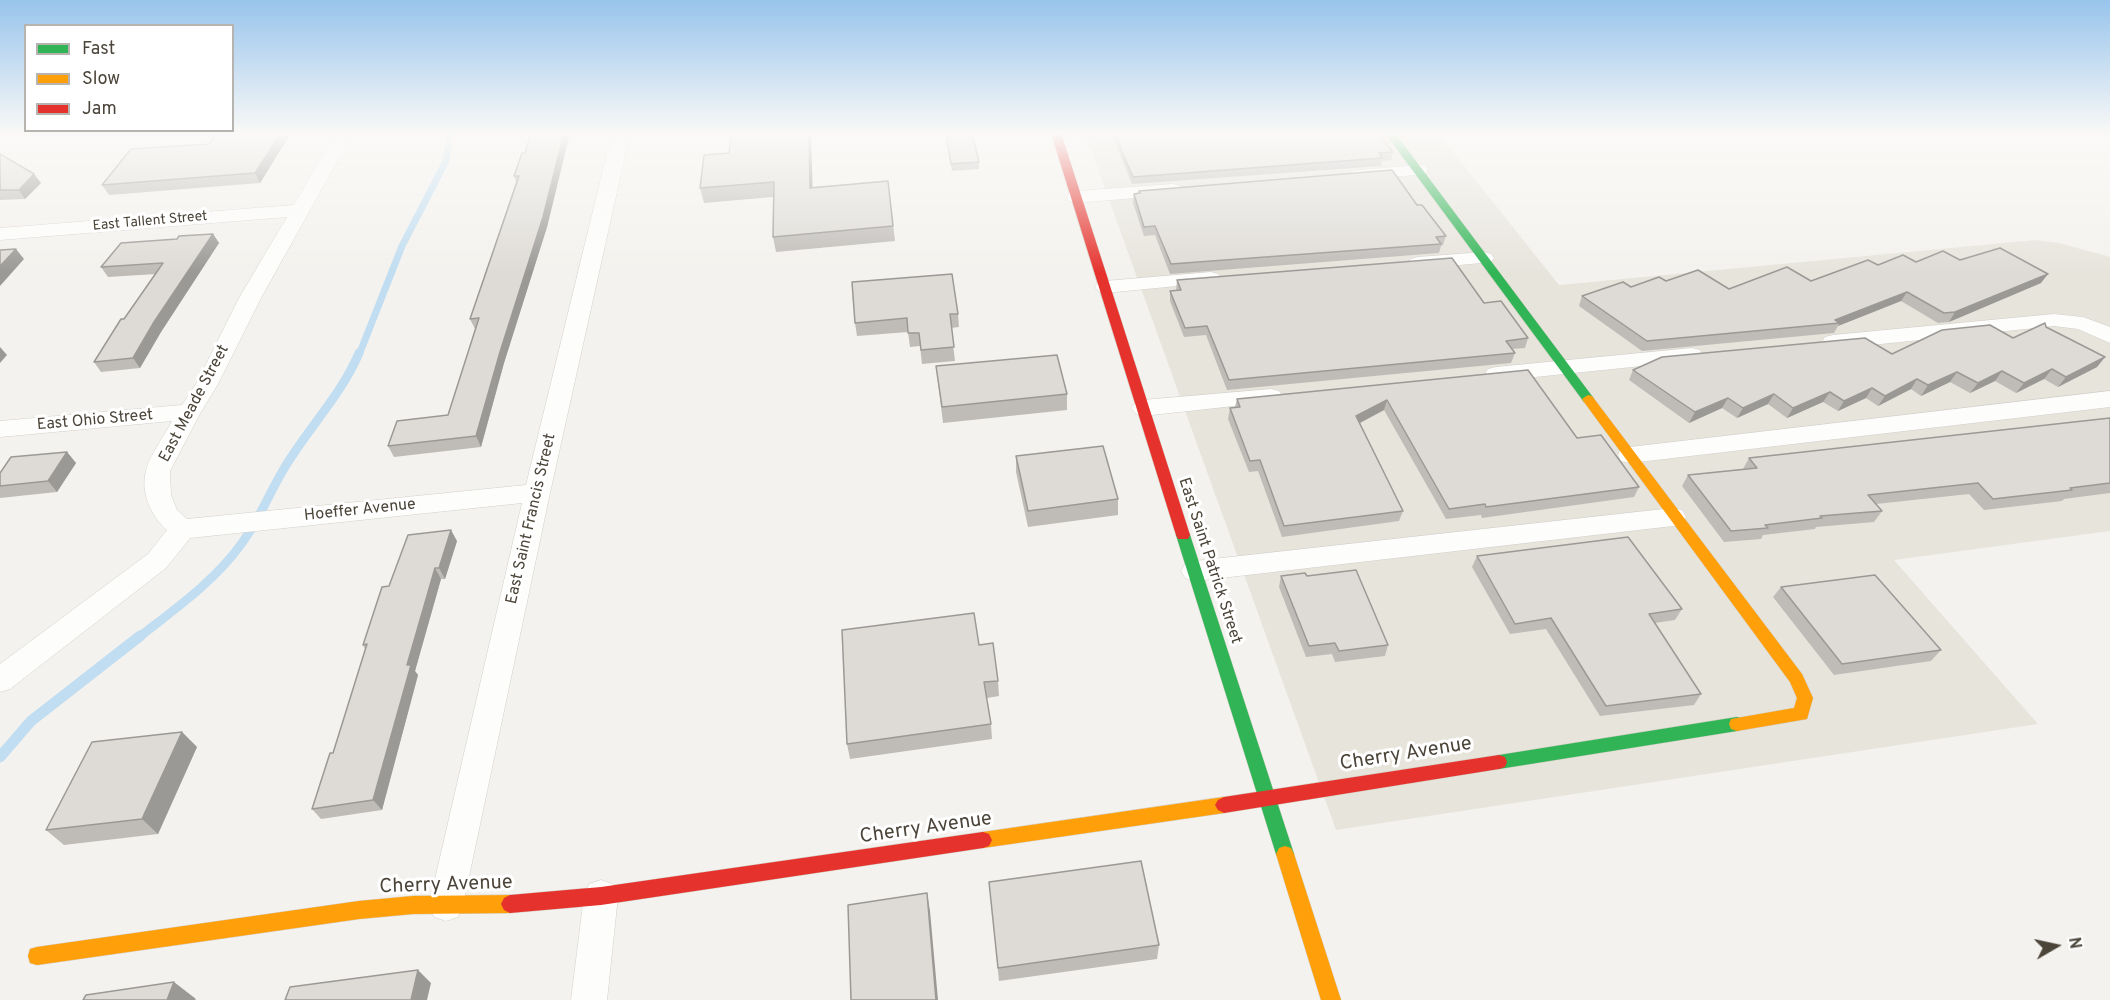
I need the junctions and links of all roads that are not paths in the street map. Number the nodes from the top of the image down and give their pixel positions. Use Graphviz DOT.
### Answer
graph roads {
  1 [pos="317,180"];
  2 [pos="610,180"];
  3 [pos="1071,180"];
  4 [pos="1426,180"];
  5 [pos="1197,188"];
  6 [pos="1076,197"];
  7 [pos="299,210"];
  8 [pos="0,234"];
  9 [pos="1484,258"];
  10 [pos="1402,264"];
  11 [pos="1228,277"];
  12 [pos="1105,287"];
  13 [pos="2110,336"];
  14 [pos="1816,344"];
  15 [pos="1709,354"];
  16 [pos="1566,368"];
  17 [pos="1472,377"];
  18 [pos="1295,393"];
  19 [pos="2110,399"];
  20 [pos="1143,408"];
  21 [pos="189,412"];
  22 [pos="0,429"];
  23 [pos="1630,455"];
  24 [pos="537,493"];
  25 [pos="1673,517"];
  26 [pos="182,529"];
  27 [pos="1196,571"];
  28 [pos="0,680"];
  29 [pos="1268,798"];
  30 [pos="601,897"];
  31 [pos="446,905"];
  32 [pos="37,956"];
  33 [pos="589,1000"];
  34 [pos="1331,1000"];
  1 -- 7 [label="street, East Meade Street"];
  2 -- 24 [label="street, East Saint Francis Street"];
  3 -- 6 [label="street, East Saint Patrick Street"];
  4 -- 9 [label="street"];
  5 -- 6 [label="street"];
  6 -- 12 [label="street, East Saint Patrick Street"];
  7 -- 8 [label="street, East Tallent Street"];
  7 -- 21 [label="street, East Meade Street"];
  9 -- 10 [label="street"];
  9 -- 16 [label="street"];
  11 -- 12 [label="street"];
  12 -- 20 [label="street, East Saint Patrick Street"];
  13 -- 14 [label="street"];
  15 -- 16 [label="street"];
  16 -- 17 [label="street"];
  16 -- 23 [label="street"];
  18 -- 20 [label="street"];
  19 -- 23 [label="street"];
  20 -- 27 [label="street, East Saint Patrick Street"];
  21 -- 22 [label="street, East Ohio Street"];
  21 -- 26 [label="street, East Meade Street"];
  23 -- 25 [label="street"];
  24 -- 26 [label="street, Hoeffer Avenue"];
  24 -- 31 [label="street, East Saint Francis Street"];
  25 -- 27 [label="street"];
  25 -- 29 [label="street, Cherry Avenue"];
  26 -- 28 [label="street"];
  27 -- 29 [label="street, East Saint Patrick Street"];
  29 -- 30 [label="street, Cherry Avenue"];
  29 -- 34 [label="street, East Saint Patrick Street"];
  30 -- 31 [label="street, Cherry Avenue"];
  30 -- 33 [label="street"];
  31 -- 32 [label="street, Cherry Avenue"];
}
